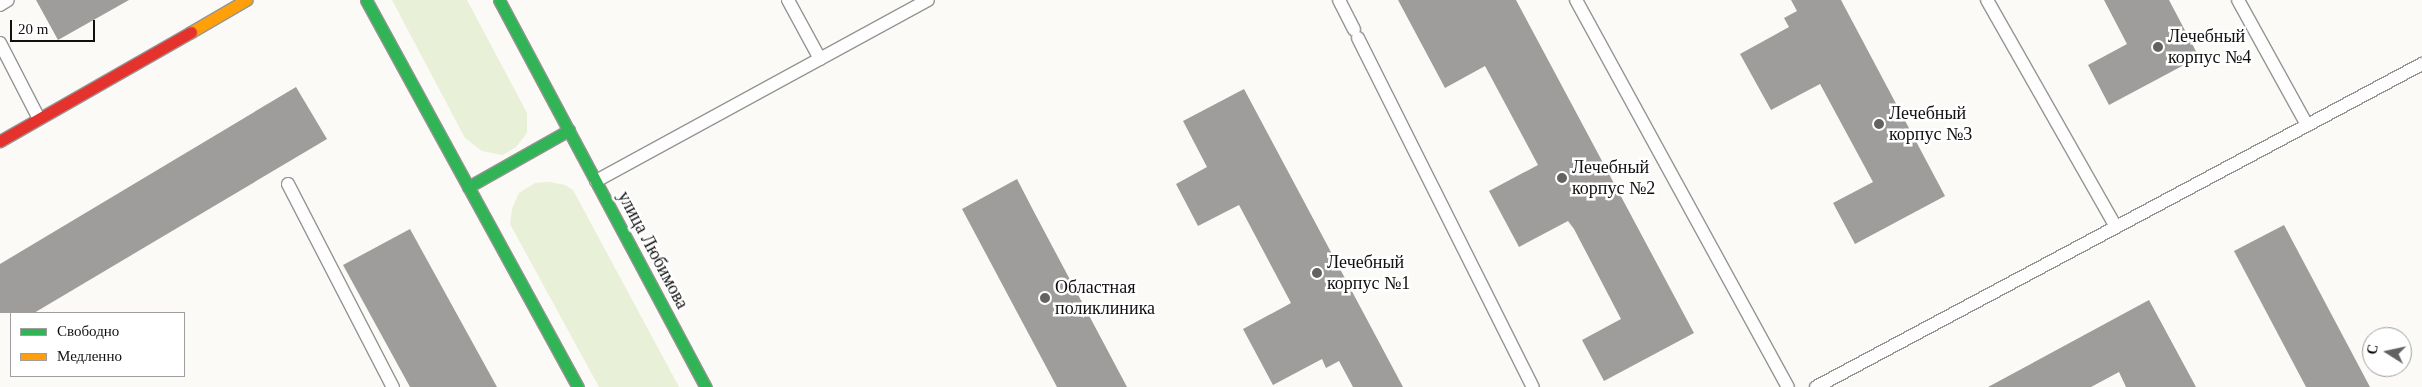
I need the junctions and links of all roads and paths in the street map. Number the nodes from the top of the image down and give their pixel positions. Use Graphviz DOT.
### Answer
graph roads {
  1 [pos="8,0"];
  2 [pos="246,0"];
  3 [pos="366,0"];
  4 [pos="499,0"];
  5 [pos="788,0"];
  6 [pos="928,0"];
  7 [pos="1340,0"];
  8 [pos="1576,0"];
  9 [pos="1987,0"];
  10 [pos="2238,0"];
  11 [pos="0,5"];
  12 [pos="0,43"];
  13 [pos="820,59"];
  14 [pos="2422,64"];
  15 [pos="39,119"];
  16 [pos="2307,125"];
  17 [pos="569,130"];
  18 [pos="0,141"];
  19 [pos="596,181"];
  20 [pos="288,184"];
  21 [pos="468,187"];
  22 [pos="2116,226"];
  23 [pos="393,387"];
  24 [pos="578,387"];
  25 [pos="706,387"];
  26 [pos="1533,387"];
  27 [pos="1788,387"];
  28 [pos="1816,387"];
  1 -- 11 [label="lane"];
  2 -- 15 [label="main road"];
  3 -- 21 [label="main road"];
  4 -- 17 [label="main road, улица Любимова"];
  5 -- 13 [label="lane"];
  6 -- 13 [label="lane"];
  7 -- 26 [label="lane"];
  8 -- 27 [label="lane"];
  9 -- 22 [label="lane"];
  10 -- 16 [label="lane"];
  12 -- 15 [label="lane"];
  13 -- 19 [label="lane"];
  14 -- 16 [label="lane"];
  15 -- 18 [label="main road"];
  16 -- 22 [label="lane"];
  17 -- 19 [label="main road, улица Любимова"];
  17 -- 21 [label="main road"];
  19 -- 25 [label="main road, улица Любимова"];
  20 -- 23 [label="lane"];
  21 -- 24 [label="main road"];
  22 -- 28 [label="lane"];
}
